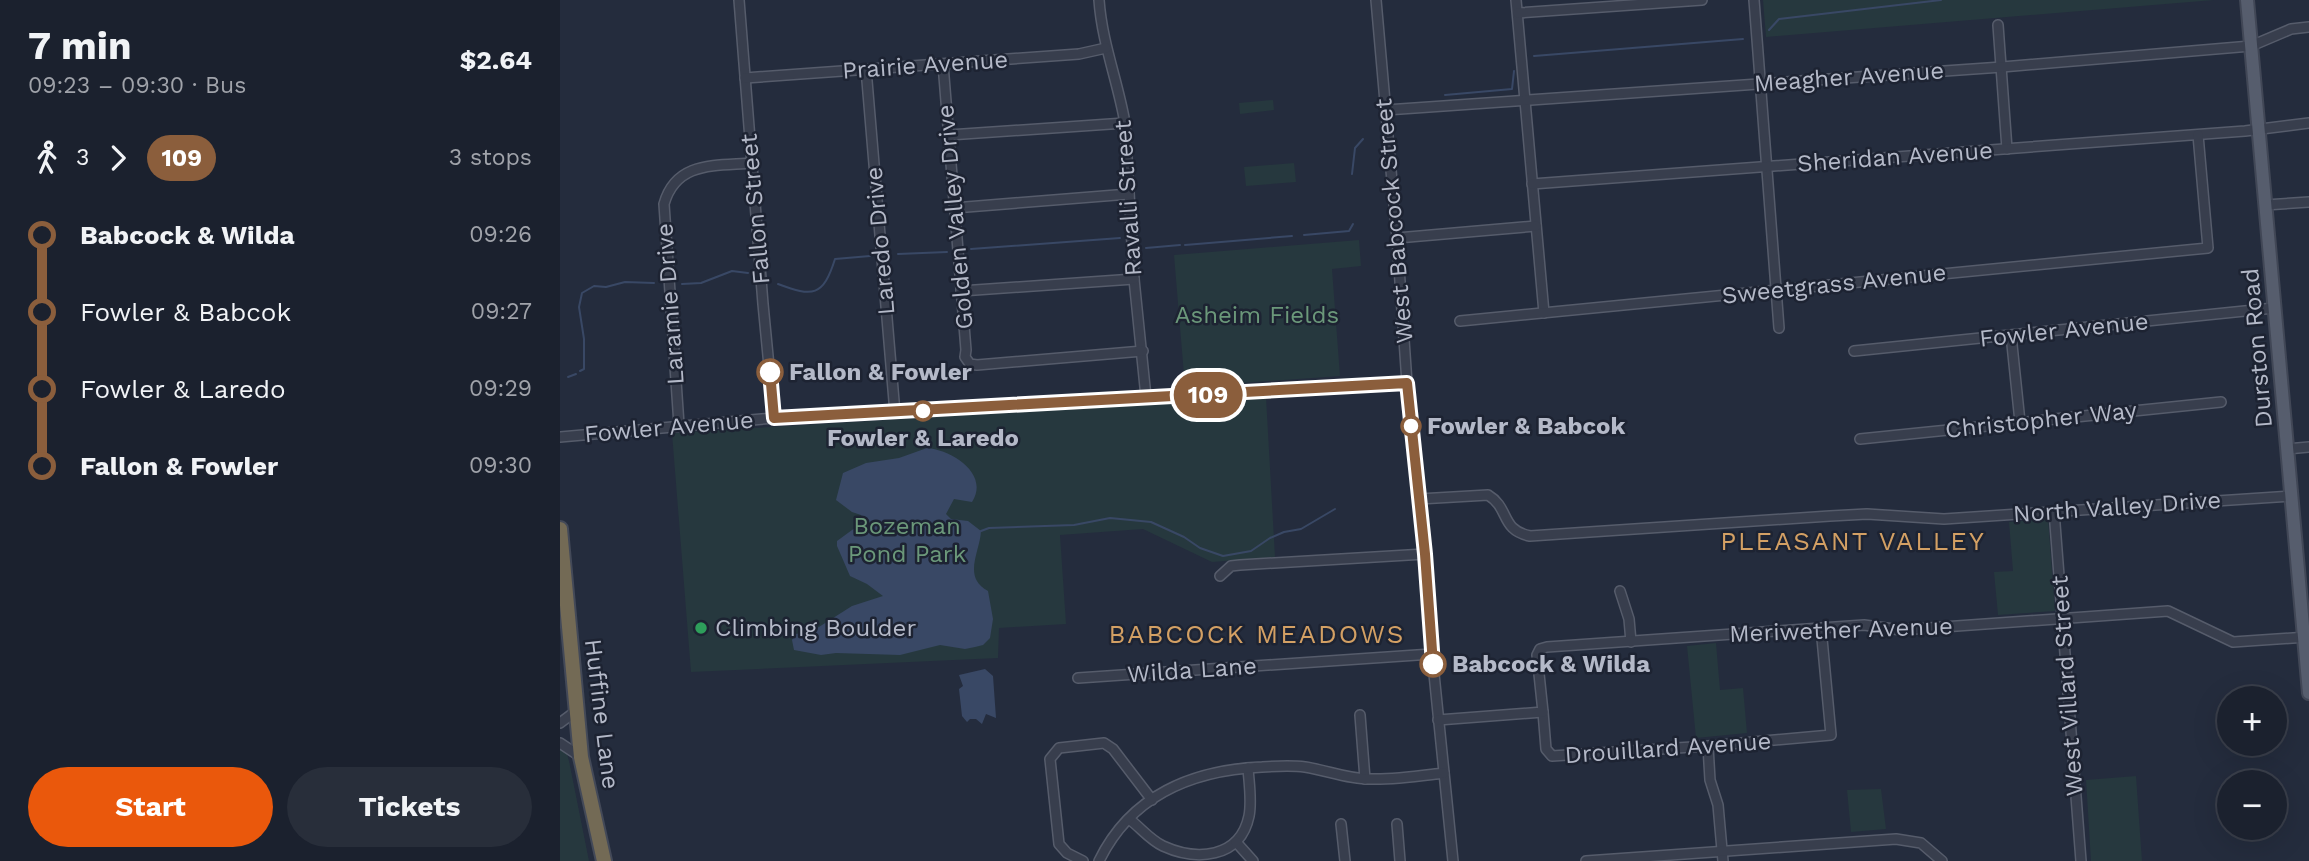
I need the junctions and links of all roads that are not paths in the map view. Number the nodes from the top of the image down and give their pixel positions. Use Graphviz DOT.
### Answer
graph roads {
  1 [pos="739,0"];
  2 [pos="1099,0"];
  3 [pos="1376,0"];
  4 [pos="1517,0"];
  5 [pos="1702,0"];
  6 [pos="1754,0"];
  7 [pos="2247,0"];
  8 [pos="1518,13"];
  9 [pos="1998,24"];
  10 [pos="2309,27"];
  11 [pos="2251,46"];
  12 [pos="1105,48"];
  13 [pos="943,64"];
  14 [pos="2002,67"];
  15 [pos="866,69"];
  16 [pos="745,78"];
  17 [pos="1760,83"];
  18 [pos="1525,100"];
  19 [pos="1386,110"];
  20 [pos="1125,123"];
  21 [pos="2309,123"];
  22 [pos="2258,129"];
  23 [pos="948,135"];
  24 [pos="2198,135"];
  25 [pos="2007,149"];
  26 [pos="752,163"];
  27 [pos="1765,167"];
  28 [pos="1532,184"];
  29 [pos="1129,194"];
  30 [pos="2309,202"];
  31 [pos="2265,205"];
  32 [pos="954,208"];
  33 [pos="1536,226"];
  34 [pos="1397,238"];
  35 [pos="1134,279"];
  36 [pos="1775,290"];
  37 [pos="961,291"];
  38 [pos="2274,308"];
  39 [pos="1544,313"];
  40 [pos="1460,321"];
  41 [pos="1779,328"];
  42 [pos="2011,335"];
  43 [pos="1143,351"];
  44 [pos="1854,351"];
  45 [pos="1407,383"];
  46 [pos="1146,397"];
  47 [pos="2221,402"];
  48 [pos="895,412"];
  49 [pos="774,418"];
  50 [pos="2020,422"];
  51 [pos="679,425"];
  52 [pos="560,437"];
  53 [pos="1860,439"];
  54 [pos="2309,447"];
  55 [pos="2287,449"];
  56 [pos="2291,496"];
  57 [pos="1419,499"];
  58 [pos="2054,511"];
  59 [pos="560,529"];
  60 [pos="1425,554"];
  61 [pos="1220,576"];
  62 [pos="1620,591"];
  63 [pos="2063,618"];
  64 [pos="1821,628"];
  65 [pos="2306,637"];
  66 [pos="1631,642"];
  67 [pos="1432,654"];
  68 [pos="1078,678"];
  69 [pos="2309,693"];
  70 [pos="576,711"];
  71 [pos="1542,712"];
  72 [pos="1360,715"];
  73 [pos="1438,720"];
  74 [pos="560,723"];
  75 [pos="560,743"];
  76 [pos="1708,746"];
  77 [pos="581,757"];
  78 [pos="1248,768"];
  79 [pos="1444,773"];
  80 [pos="1365,779"];
  81 [pos="1152,800"];
  82 [pos="1129,819"];
  83 [pos="1341,824"];
  84 [pos="1397,824"];
  85 [pos="1237,842"];
  86 [pos="1722,850"];
  87 [pos="604,861"];
  88 [pos="1083,861"];
  89 [pos="1099,861"];
  90 [pos="1252,861"];
  91 [pos="1345,861"];
  92 [pos="1401,861"];
  93 [pos="1453,861"];
  94 [pos="1586,861"];
  95 [pos="1723,861"];
  96 [pos="1942,861"];
  97 [pos="2081,861"];
  1 -- 16 [label="street, Fallon Street"];
  2 -- 12 [label="street, Ravalli Street"];
  3 -- 19 [label="street, West Babcock Street"];
  4 -- 8 [label="street"];
  5 -- 8 [label="street"];
  6 -- 17 [label="street"];
  7 -- 11 [label="main road, Durston Road"];
  8 -- 18 [label="street"];
  9 -- 14 [label="street"];
  10 -- 11 [label="street, Meagher Avenue"];
  11 -- 14 [label="street, Meagher Avenue"];
  11 -- 22 [label="main road, Durston Road"];
  12 -- 13 [label="street, Prairie Avenue"];
  12 -- 20 [label="street, Ravalli Street"];
  13 -- 15 [label="street, Prairie Avenue"];
  13 -- 23 [label="street, Golden Valley Drive"];
  14 -- 17 [label="street, Meagher Avenue"];
  14 -- 25 [label="street"];
  15 -- 16 [label="street, Prairie Avenue"];
  15 -- 48 [label="street, Laredo Drive"];
  16 -- 26 [label="street, Fallon Street"];
  17 -- 18 [label="street, Meagher Avenue"];
  17 -- 27 [label="street"];
  18 -- 19 [label="street, Meagher Avenue"];
  18 -- 28 [label="street"];
  19 -- 34 [label="street, West Babcock Street"];
  20 -- 23 [label="street"];
  20 -- 29 [label="street, Ravalli Street"];
  21 -- 22 [label="street, Sheridan Avenue"];
  22 -- 24 [label="street, Sheridan Avenue"];
  22 -- 31 [label="main road, Durston Road"];
  23 -- 32 [label="street, Golden Valley Drive"];
  24 -- 25 [label="street, Sheridan Avenue"];
  24 -- 36 [label="street, Sweetgrass Avenue"];
  25 -- 27 [label="street, Sheridan Avenue"];
  26 -- 49 [label="street, Fallon Street"];
  26 -- 51 [label="street, Laramie Drive"];
  27 -- 28 [label="street, Sheridan Avenue"];
  27 -- 36 [label="street"];
  28 -- 33 [label="street"];
  29 -- 32 [label="street"];
  29 -- 35 [label="street, Ravalli Street"];
  30 -- 31 [label="street"];
  31 -- 38 [label="main road, Durston Road"];
  32 -- 37 [label="street, Golden Valley Drive"];
  33 -- 34 [label="street"];
  33 -- 39 [label="street"];
  34 -- 45 [label="street, West Babcock Street"];
  35 -- 37 [label="street"];
  35 -- 43 [label="street, Ravalli Street"];
  36 -- 39 [label="street, Sweetgrass Avenue"];
  36 -- 41 [label="street"];
  37 -- 43 [label="street, Golden Valley Drive"];
  38 -- 42 [label="street, Fowler Avenue"];
  38 -- 55 [label="main road, Durston Road"];
  39 -- 40 [label="street, Sweetgrass Avenue"];
  42 -- 44 [label="street, Fowler Avenue"];
  42 -- 50 [label="street"];
  43 -- 46 [label="street, Ravalli Street"];
  45 -- 46 [label="street, Fowler Avenue"];
  45 -- 57 [label="street, West Babcock Street"];
  46 -- 48 [label="street, Fowler Avenue"];
  47 -- 50 [label="street, Christopher Way"];
  48 -- 49 [label="street, Fowler Avenue"];
  49 -- 51 [label="street, Fowler Avenue"];
  50 -- 53 [label="street, Christopher Way"];
  51 -- 52 [label="street, Fowler Avenue"];
  54 -- 55 [label="street"];
  55 -- 56 [label="main road, Durston Road"];
  56 -- 58 [label="street, North Valley Drive"];
  56 -- 65 [label="main road, Durston Road"];
  57 -- 58 [label="street, North Valley Drive"];
  57 -- 60 [label="street, West Babcock Street"];
  58 -- 63 [label="street, West Villard Street"];
  59 -- 70 [label="highway, Huffine Lane"];
  60 -- 61 [label="street"];
  60 -- 67 [label="street, West Babcock Street"];
  62 -- 66 [label="street"];
  63 -- 64 [label="street, Meriwether Avenue"];
  63 -- 65 [label="street, Meriwether Avenue"];
  63 -- 97 [label="street, West Villard Street"];
  64 -- 66 [label="street, Meriwether Avenue"];
  64 -- 76 [label="street, Drouillard Avenue"];
  65 -- 69 [label="main road, Durston Road"];
  66 -- 71 [label="street, Meriwether Avenue"];
  67 -- 68 [label="street, Wilda Lane"];
  67 -- 73 [label="street, West Babcock Street"];
  70 -- 74 [label="street"];
  70 -- 77 [label="highway, Huffine Lane"];
  71 -- 73 [label="street"];
  71 -- 76 [label="street, Drouillard Avenue"];
  72 -- 80 [label="street"];
  73 -- 79 [label="street, West Babcock Street"];
  75 -- 77 [label="street"];
  76 -- 86 [label="street"];
  77 -- 87 [label="highway, Huffine Lane"];
  78 -- 80 [label="street"];
  78 -- 81 [label="street"];
  78 -- 85 [label="street"];
  79 -- 80 [label="street"];
  79 -- 93 [label="street, West Babcock Street"];
  81 -- 82 [label="street"];
  81 -- 88 [label="street"];
  82 -- 85 [label="street"];
  82 -- 89 [label="street"];
  83 -- 91 [label="street"];
  84 -- 92 [label="street"];
  85 -- 90 [label="street"];
  86 -- 94 [label="street"];
  86 -- 95 [label="street"];
  86 -- 96 [label="street"];
}
